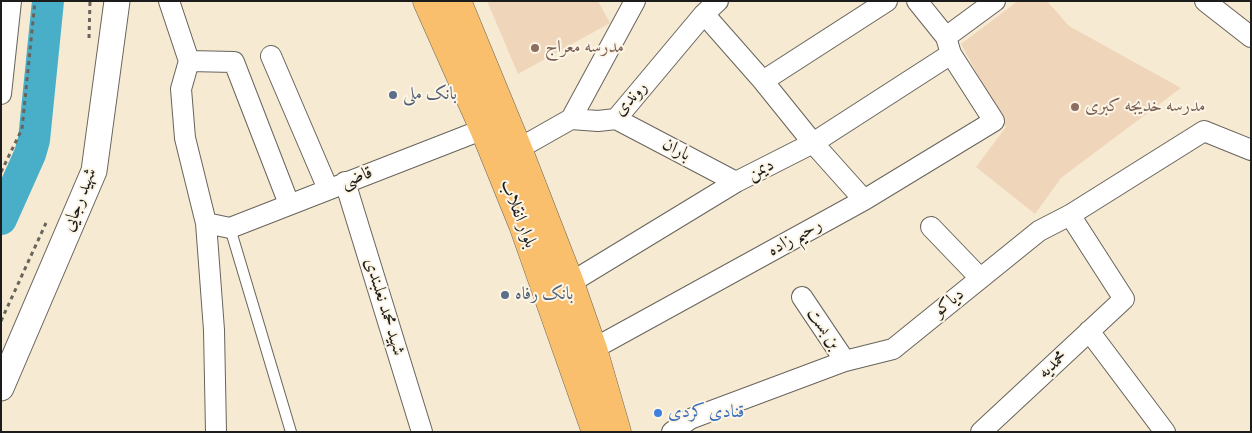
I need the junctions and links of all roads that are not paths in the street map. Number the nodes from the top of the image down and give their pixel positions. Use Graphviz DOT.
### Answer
graph roads {
  1 [pos="11,1"];
  2 [pos="117,1"];
  3 [pos="169,1"];
  4 [pos="427,1"];
  5 [pos="457,1"];
  6 [pos="635,1"];
  7 [pos="887,1"];
  8 [pos="917,1"];
  9 [pos="996,1"];
  10 [pos="1205,1"];
  11 [pos="711,8"];
  12 [pos="1251,37"];
  13 [pos="948,46"];
  14 [pos="271,56"];
  15 [pos="189,61"];
  16 [pos="763,80"];
  17 [pos="1,94"];
  18 [pos="571,118"];
  19 [pos="616,119"];
  20 [pos="484,129"];
  21 [pos="814,144"];
  22 [pos="518,149"];
  23 [pos="1251,150"];
  24 [pos="736,182"];
  25 [pos="337,186"];
  26 [pos="864,200"];
  27 [pos="290,204"];
  28 [pos="1070,216"];
  29 [pos="206,223"];
  30 [pos="931,227"];
  31 [pos="230,228"];
  32 [pos="980,278"];
  33 [pos="570,283"];
  34 [pos="802,297"];
  35 [pos="1089,331"];
  36 [pos="593,349"];
  37 [pos="845,361"];
  38 [pos="1,388"];
  39 [pos="216,432"];
  40 [pos="291,432"];
  41 [pos="422,432"];
  42 [pos="596,432"];
  43 [pos="616,432"];
  44 [pos="672,432"];
  45 [pos="982,432"];
  46 [pos="1165,432"];
  1 -- 17 [label="street"];
  2 -- 38 [label="street, شهید رجایی"];
  3 -- 15 [label="street"];
  4 -- 20 [label="main road, بلوار انقلاب"];
  5 -- 22 [label="main road, بلوار انقلاب"];
  6 -- 18 [label="street"];
  7 -- 16 [label="street"];
  8 -- 13 [label="street"];
  9 -- 13 [label="street, دیمن"];
  10 -- 12 [label="street"];
  11 -- 16 [label="street"];
  11 -- 19 [label="street, روندی"];
  13 -- 21 [label="street, دیمن"];
  13 -- 26 [label="street, رحیم زاده"];
  14 -- 25 [label="street, شهید محمد نعلبندی"];
  15 -- 27 [label="street"];
  15 -- 29 [label="street"];
  16 -- 21 [label="street"];
  18 -- 19 [label="street, روندی"];
  18 -- 22 [label="street"];
  19 -- 24 [label="street, باران"];
  20 -- 25 [label="street, قاضی"];
  20 -- 42 [label="main road, بلوار انقلاب"];
  21 -- 24 [label="street, دیمن"];
  21 -- 26 [label="street"];
  22 -- 33 [label="main road, بلوار انقلاب"];
  23 -- 28 [label="street, دیاکو"];
  24 -- 33 [label="street, دیمن"];
  25 -- 27 [label="street, قاضی"];
  25 -- 41 [label="street, شهید محمد نعلبندی"];
  26 -- 36 [label="street, رحیم زاده"];
  27 -- 31 [label="street, قاضی"];
  28 -- 32 [label="street, دیاکو"];
  28 -- 35 [label="street, محمدیه"];
  29 -- 31 [label="street"];
  29 -- 39 [label="street"];
  30 -- 32 [label="street"];
  31 -- 40 [label="lane"];
  32 -- 37 [label="street, دیاکو"];
  33 -- 36 [label="main road, بلوار انقلاب"];
  34 -- 37 [label="street, بن بست"];
  35 -- 45 [label="street, محمدیه"];
  35 -- 46 [label="street"];
  36 -- 43 [label="main road, بلوار انقلاب"];
  37 -- 44 [label="street, دیاکو"];
}
